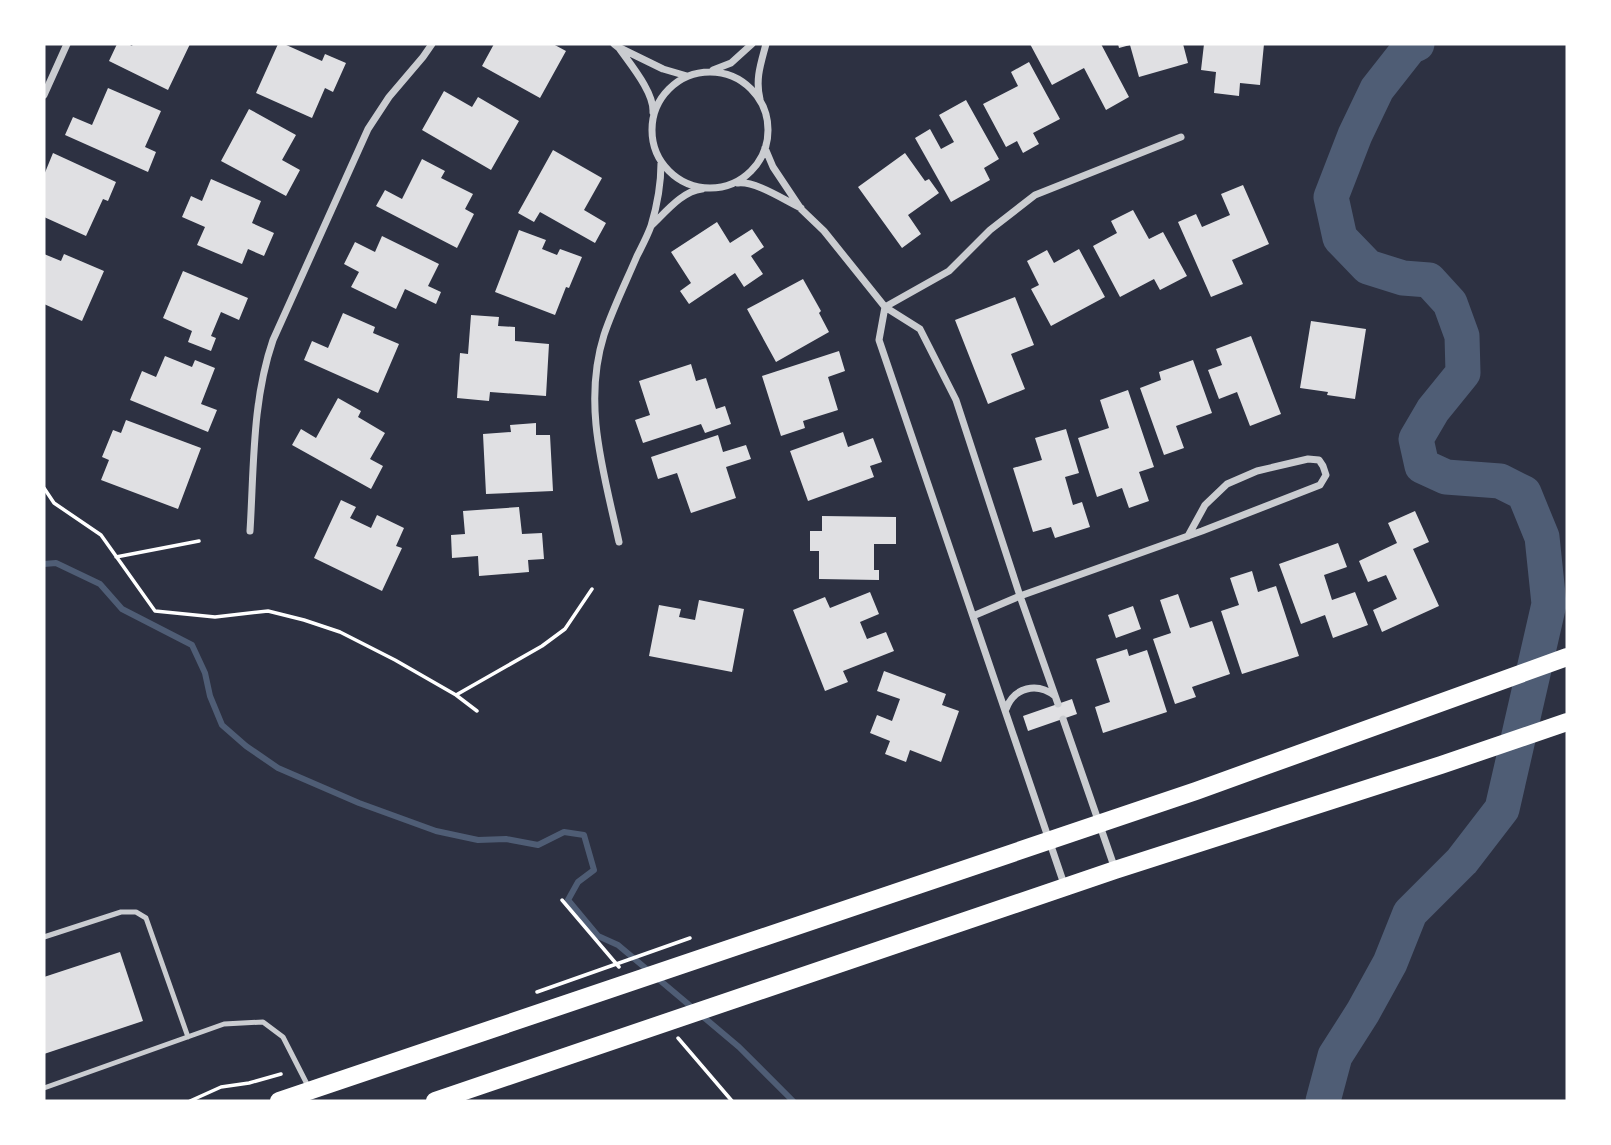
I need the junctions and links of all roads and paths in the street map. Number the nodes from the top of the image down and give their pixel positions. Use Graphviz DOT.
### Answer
graph roads {
  1 [pos="67,44"];
  2 [pos="432,44"];
  3 [pos="752,44"];
  4 [pos="766,44"];
  5 [pos="617,46"];
  6 [pos="707,72"];
  7 [pos="687,76"];
  8 [pos="44,95"];
  9 [pos="761,103"];
  10 [pos="653,116"];
  11 [pos="1181,137"];
  12 [pos="765,148"];
  13 [pos="661,163"];
  14 [pos="732,184"];
  15 [pos="705,188"];
  16 [pos="801,209"];
  17 [pos="650,227"];
  18 [pos="886,307"];
  19 [pos="44,488"];
  20 [pos="250,531"];
  21 [pos="1188,536"];
  22 [pos="199,541"];
  23 [pos="620,542"];
  24 [pos="116,557"];
  25 [pos="592,589"];
  26 [pos="1020,596"];
  27 [pos="973,616"];
  28 [pos="1567,657"];
  29 [pos="456,695"];
  30 [pos="477,711"];
  31 [pos="1005,711"];
  32 [pos="1063,719"];
  33 [pos="1567,722"];
  34 [pos="1099,823"];
  35 [pos="1049,840"];
  36 [pos="1115,870"];
  37 [pos="1065,887"];
  38 [pos="562,900"];
  39 [pos="44,937"];
  40 [pos="690,938"];
  41 [pos="624,973"];
  42 [pos="539,991"];
  43 [pos="677,1036"];
  44 [pos="188,1037"];
  45 [pos="281,1074"];
  46 [pos="44,1088"];
  47 [pos="311,1090"];
  48 [pos="190,1101"];
  49 [pos="279,1101"];
  50 [pos="435,1101"];
  51 [pos="732,1101"];
  1 -- 8 [label="street"];
  2 -- 20 [label="street"];
  3 -- 6 [label="street"];
  4 -- 9 [label="street"];
  5 -- 7 [label="street"];
  5 -- 10 [label="street"];
  6 -- 7 [label="street"];
  6 -- 9 [label="street"];
  7 -- 10 [label="street"];
  9 -- 12 [label="street"];
  10 -- 13 [label="street"];
  11 -- 18 [label="street"];
  12 -- 14 [label="street"];
  12 -- 16 [label="street"];
  13 -- 15 [label="street"];
  13 -- 17 [label="street"];
  14 -- 15 [label="street"];
  14 -- 16 [label="street"];
  15 -- 17 [label="street"];
  16 -- 18 [label="street"];
  17 -- 23 [label="street"];
  18 -- 26 [label="street"];
  18 -- 27 [label="street"];
  19 -- 24 [label="path"];
  21 -- 21 [label="street"];
  21 -- 26 [label="street"];
  22 -- 24 [label="path"];
  24 -- 29 [label="path"];
  25 -- 29 [label="path"];
  26 -- 27 [label="street"];
  26 -- 31 [label="street"];
  27 -- 31 [label="street"];
  28 -- 34 [label="main road"];
  29 -- 30 [label="path"];
  31 -- 35 [label="street"];
  32 -- 34 [label="street"];
  33 -- 36 [label="main road"];
  34 -- 35 [label="main road"];
  34 -- 36 [label="street"];
  35 -- 37 [label="street"];
  35 -- 47 [label="main road"];
  36 -- 37 [label="main road"];
  37 -- 50 [label="main road"];
  38 -- 41 [label="path"];
  39 -- 44 [label="lane"];
  40 -- 42 [label="path"];
  43 -- 51 [label="path"];
  44 -- 46 [label="lane"];
  44 -- 47 [label="lane"];
  45 -- 48 [label="path"];
  47 -- 49 [label="main road"];
}
